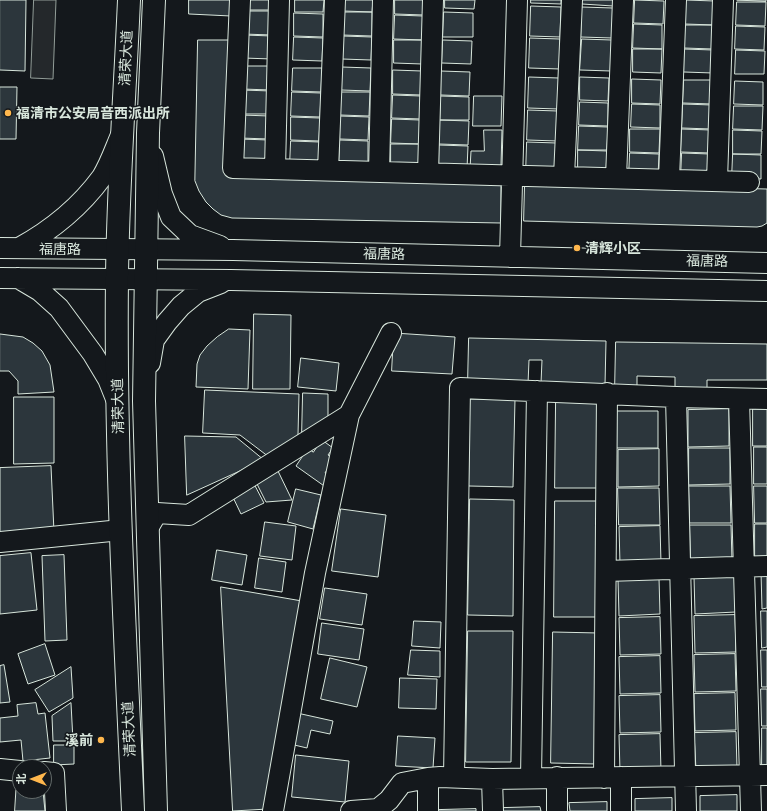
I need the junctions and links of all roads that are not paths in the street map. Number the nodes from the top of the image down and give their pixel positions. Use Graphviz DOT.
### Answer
graph roads {
  1 [pos="129,0"];
  2 [pos="154,0"];
  3 [pos="240,0"];
  4 [pos="279,0"];
  5 [pos="335,0"];
  6 [pos="383,0"];
  7 [pos="433,0"];
  8 [pos="517,0"];
  9 [pos="572,0"];
  10 [pos="623,0"];
  11 [pos="676,0"];
  12 [pos="723,0"];
  13 [pos="123,132"];
  14 [pos="148,133"];
  15 [pos="275,169"];
  16 [pos="328,170"];
  17 [pos="379,172"];
  18 [pos="428,173"];
  19 [pos="512,176"];
  20 [pos="564,177"];
  21 [pos="616,178"];
  22 [pos="670,179"];
  23 [pos="717,181"];
  24 [pos="749,182"];
  25 [pos="9,248"];
  26 [pos="118,249"];
  27 [pos="147,249"];
  28 [pos="233,250"];
  29 [pos="510,257"];
  30 [pos="767,263"];
  31 [pos="9,278"];
  32 [pos="117,278"];
  33 [pos="146,279"];
  34 [pos="231,280"];
  35 [pos="767,291"];
  36 [pos="391,333"];
  37 [pos="537,391"];
  38 [pos="607,393"];
  39 [pos="676,397"];
  40 [pos="739,399"];
  41 [pos="767,399"];
  42 [pos="144,401"];
  43 [pos="118,402"];
  44 [pos="349,415"];
  45 [pos="121,530"];
  46 [pos="148,530"];
  47 [pos="0,542"];
  48 [pos="767,566"];
  49 [pos="744,567"];
  50 [pos="680,569"];
  51 [pos="606,571"];
  52 [pos="0,769"];
  53 [pos="12,770"];
  54 [pos="52,773"];
  55 [pos="758,775"];
  56 [pos="684,776"];
  57 [pos="454,777"];
  58 [pos="557,777"];
  59 [pos="613,777"];
  60 [pos="428,778"];
  61 [pos="531,778"];
  62 [pos="492,779"];
  63 [pos="56,811"];
  64 [pos="133,811"];
  65 [pos="156,811"];
  66 [pos="273,811"];
  67 [pos="351,811"];
  68 [pos="358,811"];
  69 [pos="428,811"];
  70 [pos="493,811"];
  71 [pos="557,811"];
  72 [pos="621,811"];
  73 [pos="686,811"];
  74 [pos="751,811"];
  1 -- 13 [label="main road, 清荣大道"];
  2 -- 14 [label="main road, 清荣大道"];
  3 -- 15 [label="street"];
  4 -- 15 [label="street"];
  5 -- 16 [label="street"];
  6 -- 17 [label="street"];
  7 -- 18 [label="street"];
  8 -- 19 [label="street"];
  9 -- 20 [label="street"];
  10 -- 21 [label="street"];
  11 -- 22 [label="street"];
  12 -- 23 [label="street"];
  13 -- 25 [label="street"];
  13 -- 26 [label="main road, 清荣大道"];
  14 -- 27 [label="main road, 清荣大道"];
  14 -- 28 [label="street"];
  15 -- 16 [label="street"];
  16 -- 17 [label="street"];
  17 -- 18 [label="street"];
  18 -- 19 [label="street"];
  19 -- 20 [label="street"];
  19 -- 29 [label="street"];
  20 -- 21 [label="street"];
  21 -- 22 [label="street"];
  22 -- 23 [label="street"];
  23 -- 24 [label="street"];
  25 -- 26 [label="street, 福唐路"];
  26 -- 27 [label="street, 福唐路"];
  26 -- 32 [label="main road, 清荣大道"];
  27 -- 28 [label="street, 福唐路"];
  27 -- 33 [label="main road, 清荣大道"];
  28 -- 29 [label="street, 福唐路"];
  29 -- 30 [label="street, 福唐路"];
  31 -- 32 [label="street, 福唐路"];
  31 -- 43 [label="street"];
  32 -- 33 [label="street, 福唐路"];
  32 -- 43 [label="main road, 清荣大道"];
  33 -- 34 [label="street, 福唐路"];
  33 -- 42 [label="main road, 清荣大道"];
  34 -- 35 [label="street, 福唐路"];
  34 -- 42 [label="street"];
  36 -- 44 [label="street"];
  37 -- 38 [label="street"];
  37 -- 57 [label="street"];
  37 -- 61 [label="street"];
  38 -- 39 [label="street"];
  38 -- 51 [label="street"];
  39 -- 40 [label="street"];
  39 -- 50 [label="street"];
  40 -- 41 [label="street"];
  40 -- 49 [label="street"];
  42 -- 46 [label="main road, 清荣大道"];
  43 -- 45 [label="main road, 清荣大道"];
  44 -- 46 [label="street"];
  44 -- 66 [label="street"];
  45 -- 47 [label="street"];
  45 -- 64 [label="main road, 清荣大道"];
  46 -- 65 [label="main road, 清荣大道"];
  48 -- 49 [label="street"];
  49 -- 50 [label="street"];
  49 -- 55 [label="street"];
  50 -- 51 [label="street"];
  50 -- 56 [label="street"];
  51 -- 59 [label="street"];
  52 -- 53 [label="street"];
  54 -- 63 [label="street"];
  55 -- 56 [label="street"];
  55 -- 74 [label="street"];
  56 -- 59 [label="street"];
  56 -- 73 [label="street"];
  57 -- 60 [label="street"];
  57 -- 62 [label="street"];
  58 -- 59 [label="street"];
  58 -- 61 [label="street"];
  58 -- 71 [label="street"];
  59 -- 72 [label="street"];
  60 -- 68 [label="street"];
  60 -- 69 [label="street"];
  61 -- 62 [label="street"];
  62 -- 70 [label="street"];
  67 -- 68 [label="street"];
}
